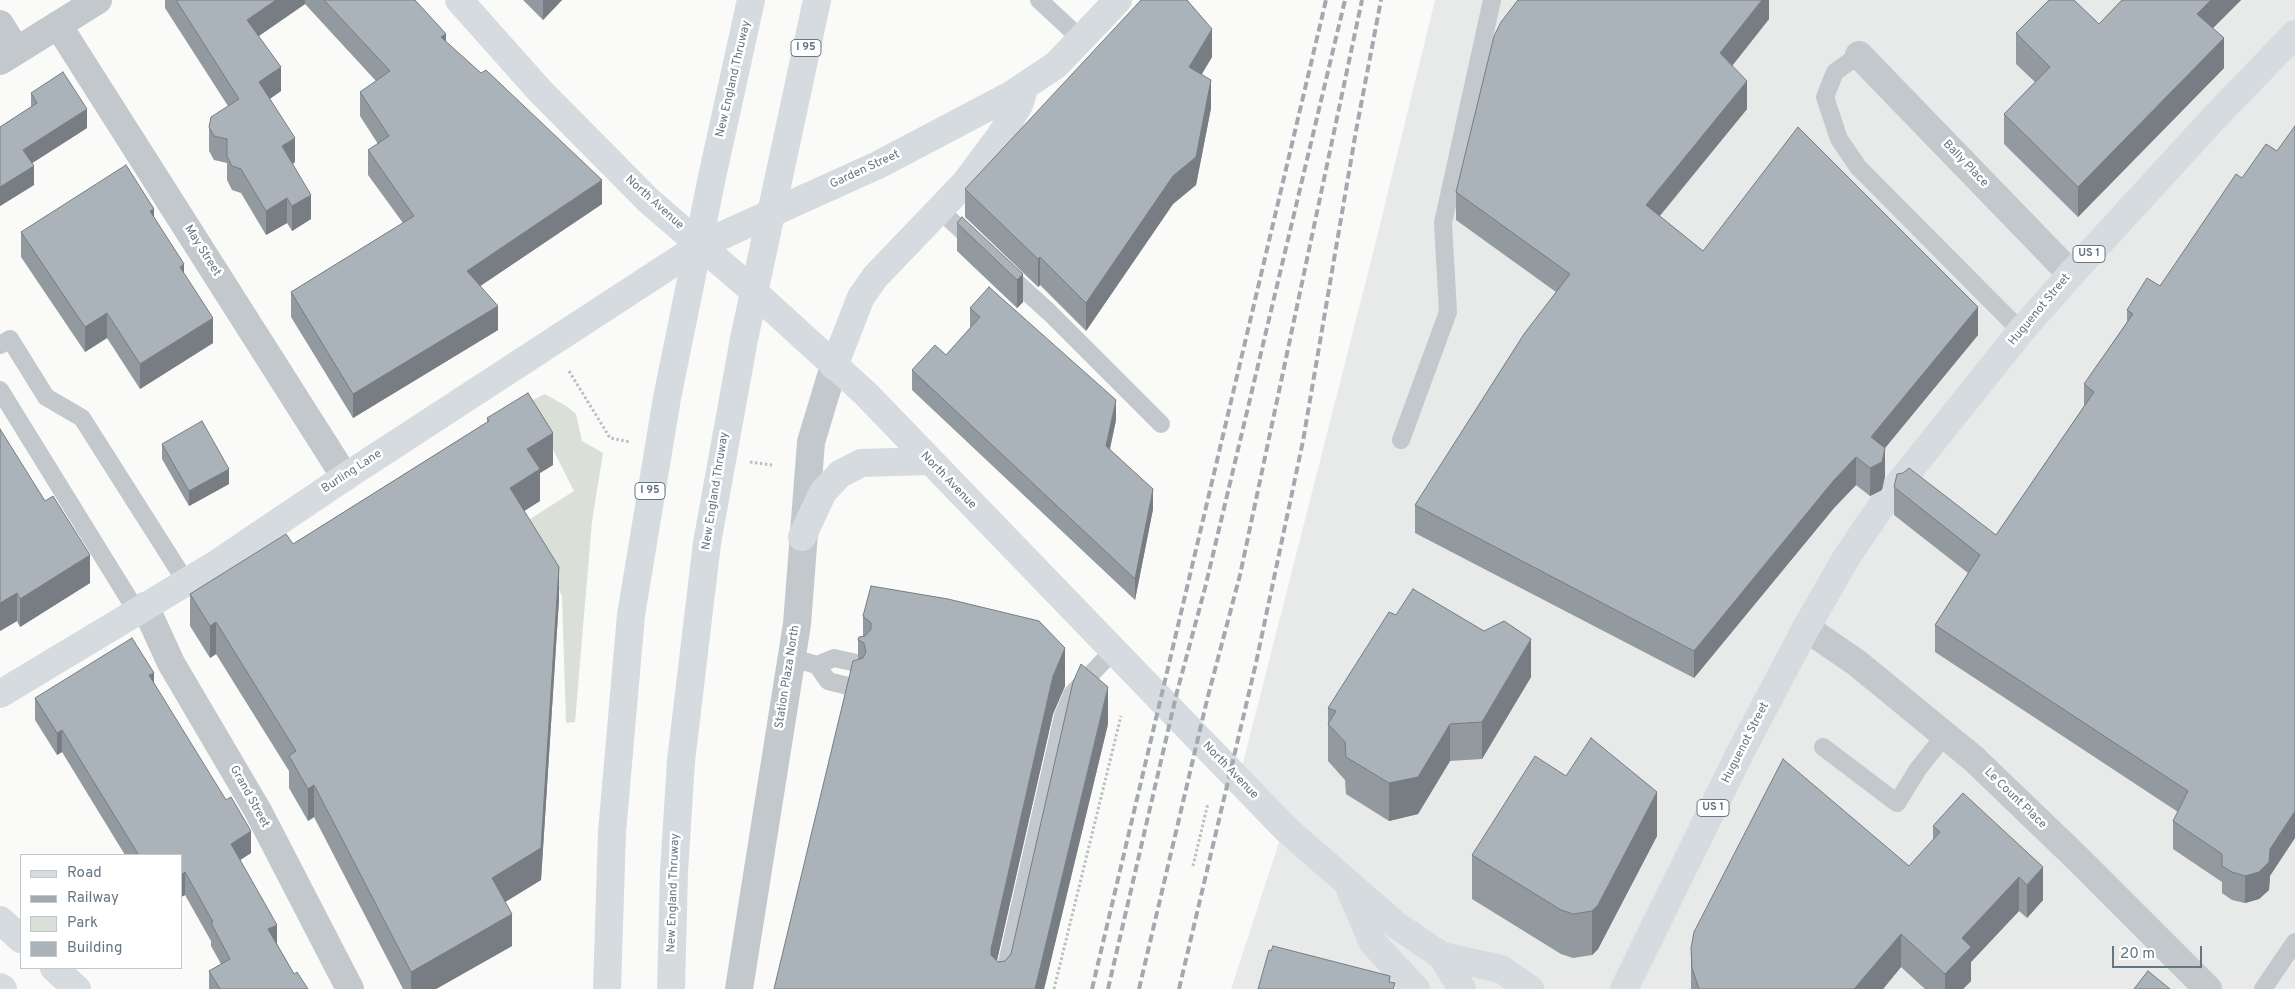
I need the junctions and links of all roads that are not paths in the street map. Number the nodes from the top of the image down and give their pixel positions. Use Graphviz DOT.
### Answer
graph roads {
  1 [pos="98,0"];
  2 [pos="459,0"];
  3 [pos="751,0"];
  4 [pos="817,0"];
  5 [pos="1038,0"];
  6 [pos="1118,0"];
  7 [pos="1492,0"];
  8 [pos="0,24"];
  9 [pos="58,25"];
  10 [pos="2295,34"];
  11 [pos="1082,40"];
  12 [pos="1859,55"];
  13 [pos="8,56"];
  14 [pos="1025,86"];
  15 [pos="941,211"];
  16 [pos="701,245"];
  17 [pos="2070,274"];
  18 [pos="2022,331"];
  19 [pos="5,342"];
  20 [pos="834,366"];
  21 [pos="0,390"];
  22 [pos="1161,424"];
  23 [pos="1401,440"];
  24 [pos="929,461"];
  25 [pos="345,477"];
  26 [pos="802,537"];
  27 [pos="186,582"];
  28 [pos="141,609"];
  29 [pos="1806,628"];
  30 [pos="1114,650"];
  31 [pos="804,661"];
  32 [pos="861,664"];
  33 [pos="856,688"];
  34 [pos="0,694"];
  35 [pos="1945,735"];
  36 [pos="1823,747"];
  37 [pos="1348,885"];
  38 [pos="0,920"];
  39 [pos="20,938"];
  40 [pos="2295,942"];
  41 [pos="1442,956"];
  42 [pos="55,969"];
  43 [pos="77,989"];
  44 [pos="350,989"];
  45 [pos="607,989"];
  46 [pos="671,989"];
  47 [pos="739,989"];
  48 [pos="1001,989"];
  49 [pos="1416,989"];
  50 [pos="1462,989"];
  51 [pos="1530,989"];
  52 [pos="1624,989"];
  53 [pos="2208,989"];
  54 [pos="2263,989"];
  1 -- 9 [label="street"];
  2 -- 16 [label="main road, North Avenue"];
  3 -- 45 [label="main road, New England Thruway / I 95"];
  4 -- 46 [label="main road, New England Thruway / I 95"];
  5 -- 11 [label="lane"];
  6 -- 11 [label="main road, Garden Street"];
  7 -- 23 [label="lane"];
  8 -- 13 [label="street"];
  9 -- 13 [label="street"];
  9 -- 25 [label="street, May Street"];
  10 -- 17 [label="main road, Huguenot Street / US 1"];
  11 -- 14 [label="main road, Garden Street"];
  12 -- 17 [label="street, Bally Place"];
  12 -- 18 [label="lane"];
  14 -- 15 [label="main road"];
  14 -- 16 [label="main road, Garden Street"];
  15 -- 20 [label="main road"];
  15 -- 22 [label="lane"];
  16 -- 20 [label="main road, North Avenue"];
  16 -- 25 [label="main road, Burling Lane"];
  17 -- 18 [label="main road, Huguenot Street / US 1"];
  18 -- 29 [label="main road, Huguenot Street / US 1"];
  19 -- 27 [label="lane"];
  20 -- 24 [label="main road, North Avenue"];
  20 -- 26 [label="street, Station Plaza North"];
  21 -- 28 [label="lane"];
  24 -- 26 [label="main road"];
  24 -- 30 [label="main road, North Avenue"];
  25 -- 27 [label="main road, Burling Lane"];
  26 -- 31 [label="street, Station Plaza North"];
  27 -- 28 [label="main road, Burling Lane"];
  28 -- 34 [label="main road, Burling Lane"];
  28 -- 44 [label="street, Grand Street"];
  29 -- 35 [label="street, Le Count Place"];
  29 -- 52 [label="main road, Huguenot Street / US 1"];
  30 -- 37 [label="main road, North Avenue"];
  30 -- 48 [label="lane"];
  31 -- 32 [label="lane"];
  31 -- 33 [label="lane"];
  31 -- 47 [label="street, Station Plaza North"];
  35 -- 36 [label="lane"];
  35 -- 53 [label="street, Le Count Place"];
  37 -- 41 [label="main road, North Avenue"];
  37 -- 49 [label="main road"];
  38 -- 39 [label="main road"];
  40 -- 54 [label="lane"];
  41 -- 50 [label="main road, North Avenue"];
  41 -- 51 [label="main road, North Avenue"];
  42 -- 43 [label="main road"];
}
